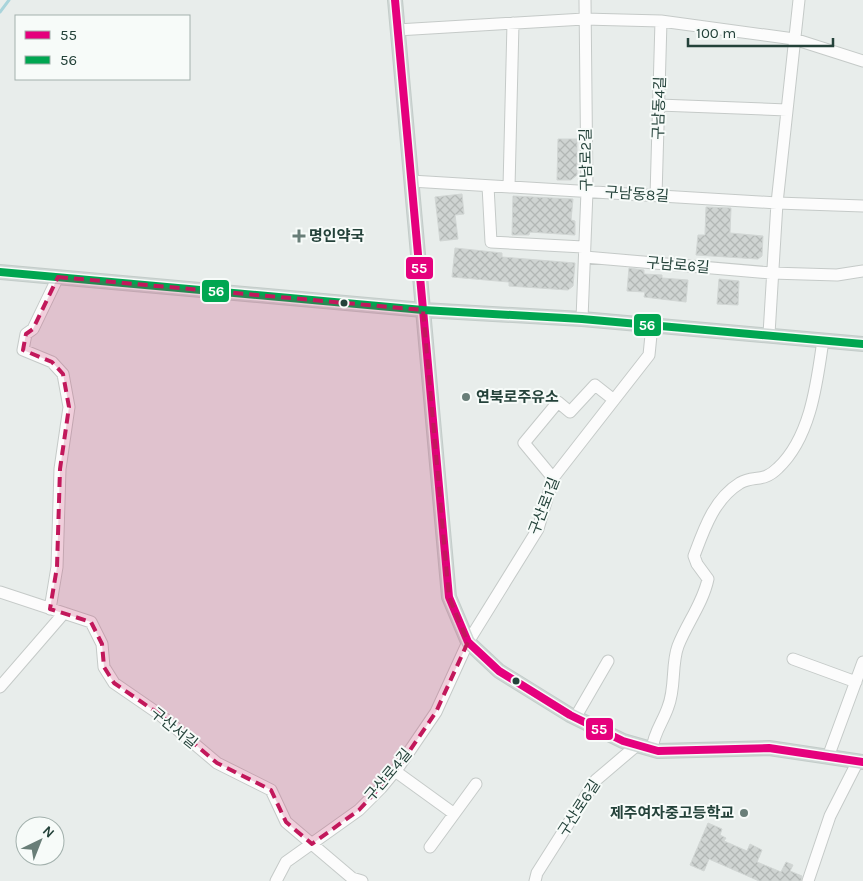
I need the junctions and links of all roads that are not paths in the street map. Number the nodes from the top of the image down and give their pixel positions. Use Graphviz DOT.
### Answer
graph roads {
  1 [pos="395,0"];
  2 [pos="585,0"];
  3 [pos="798,0"];
  4 [pos="584,19"];
  5 [pos="661,21"];
  6 [pos="513,23"];
  7 [pos="398,30"];
  8 [pos="794,39"];
  9 [pos="862,57"];
  10 [pos="659,105"];
  11 [pos="787,110"];
  12 [pos="412,180"];
  13 [pos="488,186"];
  14 [pos="509,187"];
  15 [pos="587,191"];
  16 [pos="656,196"];
  17 [pos="777,203"];
  18 [pos="863,206"];
  19 [pos="584,252"];
  20 [pos="863,271"];
  21 [pos="0,272"];
  22 [pos="771,273"];
  23 [pos="58,277"];
  24 [pos="423,310"];
  25 [pos="582,319"];
  26 [pos="652,324"];
  27 [pos="768,334"];
  28 [pos="823,340"];
  29 [pos="863,344"];
  30 [pos="614,400"];
  31 [pos="553,478"];
  32 [pos="0,592"];
  33 [pos="50,609"];
  34 [pos="64,613"];
  35 [pos="468,642"];
  36 [pos="793,659"];
  37 [pos="608,661"];
  38 [pos="863,662"];
  39 [pos="856,682"];
  40 [pos="0,687"];
  41 [pos="575,718"];
  42 [pos="636,746"];
  43 [pos="652,749"];
  44 [pos="828,757"];
  45 [pos="861,761"];
  46 [pos="395,771"];
  47 [pos="476,784"];
  48 [pos="454,813"];
  49 [pos="312,844"];
  50 [pos="430,847"];
  51 [pos="276,881"];
  52 [pos="362,881"];
  53 [pos="535,881"];
  54 [pos="808,881"];
  1 -- 7 [label="main road"];
  2 -- 4 [label="street, 구남로2길"];
  3 -- 8 [label="street"];
  4 -- 5 [label="street"];
  4 -- 6 [label="street"];
  4 -- 15 [label="street, 구남로2길"];
  5 -- 8 [label="street"];
  5 -- 10 [label="street, 구남동4길"];
  6 -- 7 [label="street"];
  6 -- 14 [label="street"];
  7 -- 12 [label="main road"];
  8 -- 9 [label="street"];
  8 -- 11 [label="street"];
  10 -- 11 [label="street"];
  10 -- 16 [label="street, 구남동4길"];
  11 -- 17 [label="street"];
  12 -- 13 [label="street, 구남동8길"];
  12 -- 24 [label="main road"];
  13 -- 14 [label="street, 구남동8길"];
  13 -- 19 [label="street, 구남로6길"];
  14 -- 15 [label="street, 구남동8길"];
  15 -- 16 [label="street, 구남동8길"];
  15 -- 19 [label="street, 구남로2길"];
  16 -- 17 [label="street, 구남동8길"];
  17 -- 18 [label="street, 구남동8길"];
  17 -- 22 [label="street"];
  19 -- 22 [label="street, 구남로6길"];
  19 -- 25 [label="street, 구남로2길"];
  20 -- 22 [label="street, 구남로6길"];
  21 -- 23 [label="main road"];
  22 -- 27 [label="street"];
  23 -- 24 [label="main road"];
  23 -- 33 [label="street"];
  24 -- 25 [label="main road"];
  24 -- 35 [label="main road"];
  25 -- 26 [label="main road"];
  26 -- 27 [label="main road"];
  26 -- 30 [label="street, 구산로1길"];
  27 -- 28 [label="main road"];
  28 -- 29 [label="main road"];
  28 -- 43 [label="street"];
  30 -- 31 [label="street, 구산로1길"];
  30 -- 31 [label="street"];
  31 -- 35 [label="street, 구산로1길"];
  32 -- 33 [label="street, 구산서길"];
  33 -- 34 [label="street, 구산서길"];
  34 -- 40 [label="street"];
  34 -- 49 [label="street, 구산서길"];
  35 -- 41 [label="main road"];
  35 -- 46 [label="street, 구산로4길"];
  36 -- 39 [label="street"];
  37 -- 41 [label="street"];
  38 -- 39 [label="street"];
  39 -- 44 [label="street"];
  41 -- 42 [label="main road"];
  42 -- 43 [label="main road"];
  42 -- 53 [label="street, 구산로6길"];
  43 -- 44 [label="main road"];
  44 -- 45 [label="main road"];
  45 -- 54 [label="street"];
  46 -- 48 [label="street"];
  46 -- 49 [label="street, 구산로4길"];
  47 -- 48 [label="street"];
  48 -- 50 [label="street"];
  49 -- 51 [label="street, 구산로4길"];
  49 -- 52 [label="street, 구산서길"];
}
